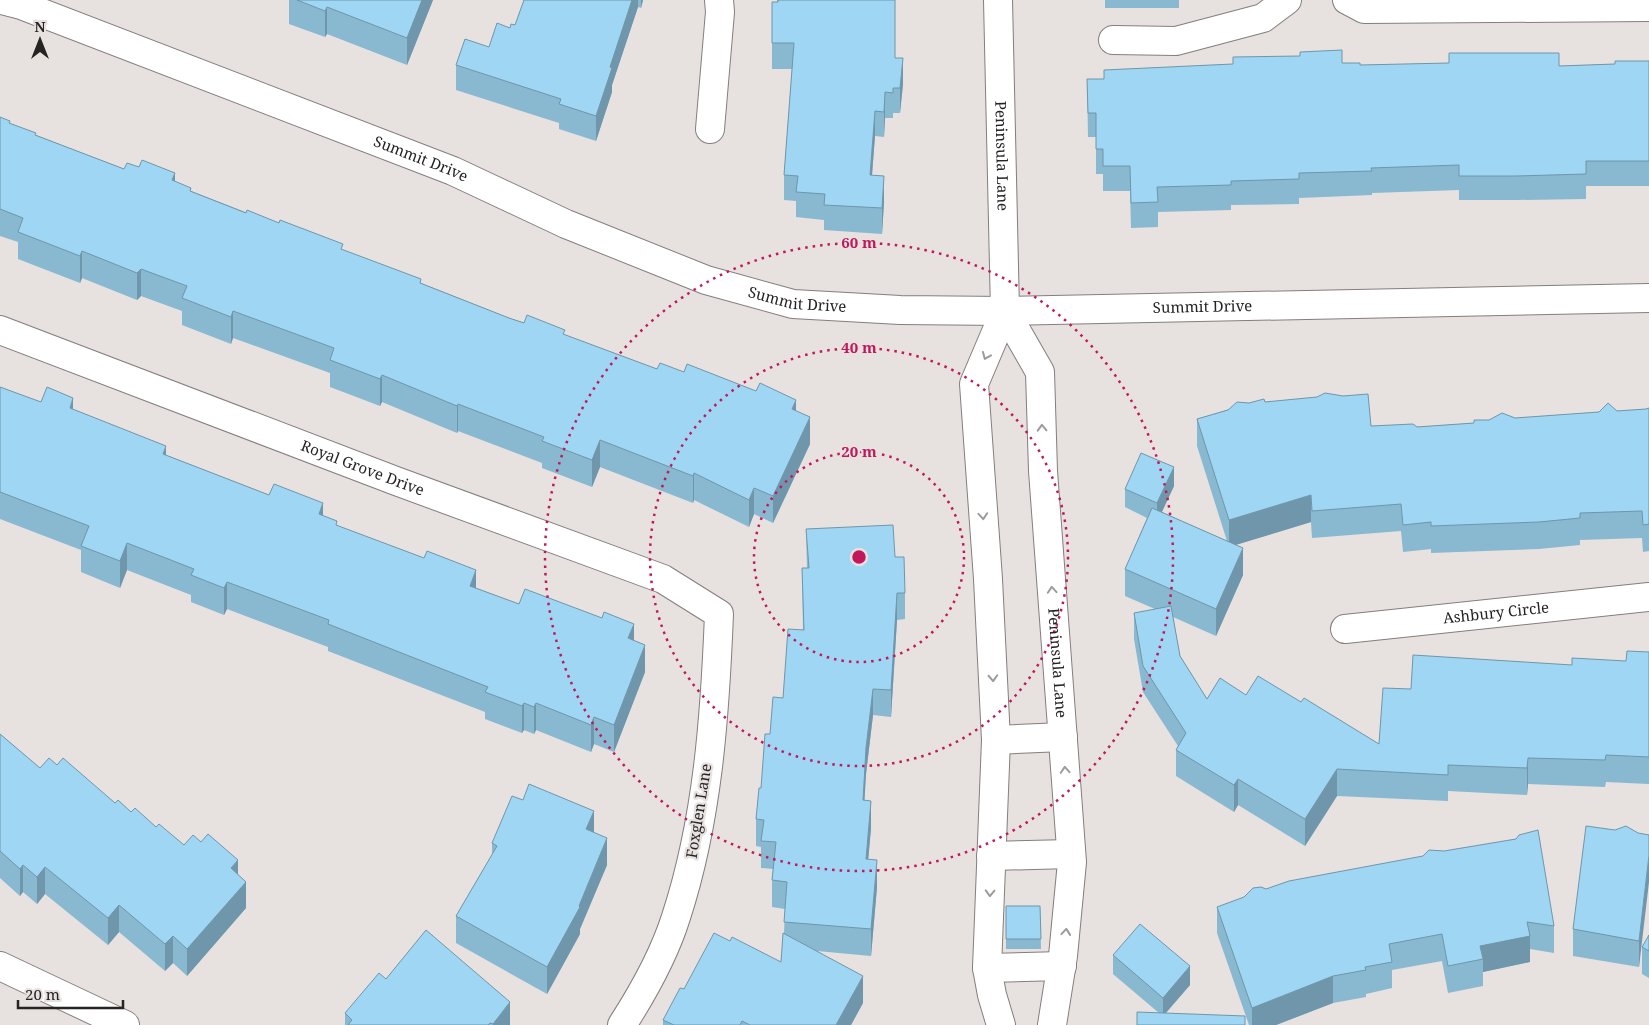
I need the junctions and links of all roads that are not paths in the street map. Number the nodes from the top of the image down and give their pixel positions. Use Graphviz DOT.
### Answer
graph roads {
  1 [pos="2,0"];
  2 [pos="719,0"];
  3 [pos="998,0"];
  4 [pos="1287,0"];
  5 [pos="1347,0"];
  6 [pos="1649,7"];
  7 [pos="1113,40"];
  8 [pos="710,129"];
  9 [pos="1649,298"];
  10 [pos="1005,311"];
  11 [pos="0,330"];
  12 [pos="1649,597"];
  13 [pos="719,614"];
  14 [pos="1345,629"];
  15 [pos="1062,737"];
  16 [pos="996,740"];
  17 [pos="1071,854"];
  18 [pos="991,856"];
  19 [pos="0,966"];
  20 [pos="1062,966"];
  21 [pos="987,968"];
  22 [pos="125,1025"];
  23 [pos="622,1025"];
  24 [pos="1001,1025"];
  25 [pos="1052,1025"];
  1 -- 10 [label="street, Summit Drive"];
  2 -- 8 [label="street"];
  3 -- 10 [label="street, Peninsula Lane"];
  4 -- 7 [label="street"];
  5 -- 6 [label="street"];
  9 -- 10 [label="street, Summit Drive"];
  15 -- 10 [label="street, Peninsula Lane, one-way"];
  10 -- 16 [label="street, Peninsula Lane, one-way"];
  11 -- 13 [label="street, Royal Grove Drive"];
  12 -- 14 [label="street, Ashbury Circle"];
  13 -- 23 [label="street, Foxglen Lane"];
  15 -- 16 [label="street"];
  17 -- 15 [label="street, Peninsula Lane, one-way"];
  16 -- 18 [label="street, Peninsula Lane"];
  17 -- 18 [label="street"];
  20 -- 17 [label="street, Peninsula Lane, one-way"];
  18 -- 21 [label="street, Peninsula Lane, one-way"];
  19 -- 22 [label="street"];
  20 -- 21 [label="street"];
  20 -- 25 [label="street, Peninsula Lane"];
  21 -- 24 [label="street, Peninsula Lane"];
}
